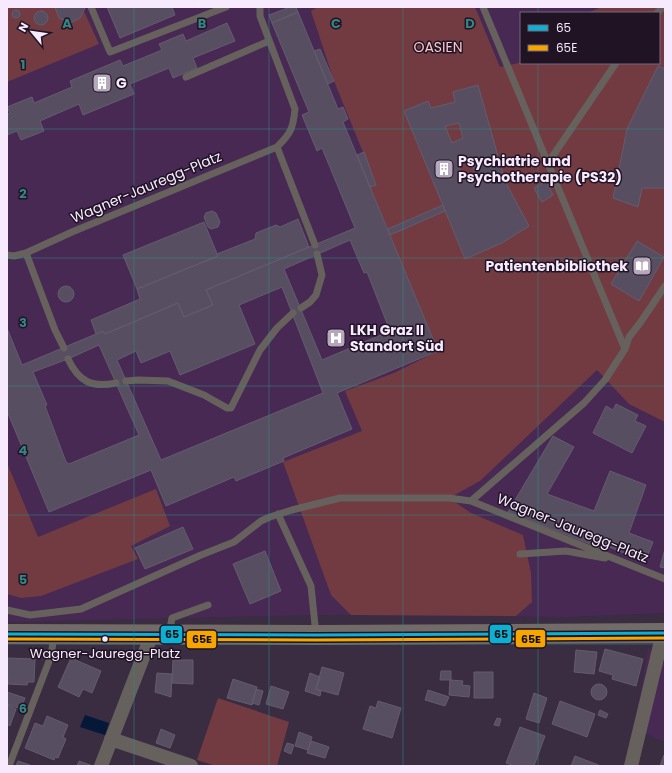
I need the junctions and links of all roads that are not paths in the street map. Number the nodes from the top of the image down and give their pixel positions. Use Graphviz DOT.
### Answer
graph roads {
  1 [pos="91,7"];
  2 [pos="226,7"];
  3 [pos="260,7"];
  4 [pos="483,7"];
  5 [pos="269,41"];
  6 [pos="615,64"];
  7 [pos="186,77"];
  8 [pos="277,147"];
  9 [pos="548,163"];
  10 [pos="315,245"];
  11 [pos="26,253"];
  12 [pos="317,254"];
  13 [pos="7,255"];
  14 [pos="665,286"];
  15 [pos="300,308"];
  16 [pos="293,313"];
  17 [pos="64,348"];
  18 [pos="625,349"];
  19 [pos="68,360"];
  20 [pos="126,381"];
  21 [pos="116,383"];
  22 [pos="471,501"];
  23 [pos="278,514"];
  24 [pos="520,554"];
  25 [pos="621,561"];
  26 [pos="665,578"];
  27 [pos="208,606"];
  28 [pos="7,610"];
  29 [pos="664,633"];
  30 [pos="7,634"];
  31 [pos="160,634"];
  32 [pos="54,635"];
  33 [pos="316,635"];
  34 [pos="111,739"];
  35 [pos="8,766"];
  36 [pos="101,766"];
  37 [pos="191,766"];
  38 [pos="631,766"];
  1 -- 2 [label="lane"];
  3 -- 5 [label="lane, Wagner-Jauregg-Platz"];
  4 -- 9 [label="lane"];
  5 -- 7 [label="lane"];
  5 -- 8 [label="lane, Wagner-Jauregg-Platz"];
  6 -- 9 [label="lane"];
  8 -- 10 [label="lane"];
  8 -- 11 [label="lane, Wagner-Jauregg-Platz"];
  9 -- 18 [label="lane"];
  11 -- 13 [label="lane, Wagner-Jauregg-Platz"];
  11 -- 17 [label="lane"];
  12 -- 15 [label="lane"];
  14 -- 18 [label="lane, Wagner-Jauregg-Platz"];
  16 -- 20 [label="lane"];
  18 -- 22 [label="lane, Wagner-Jauregg-Platz"];
  19 -- 21 [label="lane"];
  22 -- 23 [label="lane, Wagner-Jauregg-Platz"];
  22 -- 25 [label="lane, Wagner-Jauregg-Platz"];
  23 -- 28 [label="lane, Wagner-Jauregg-Platz"];
  23 -- 33 [label="lane"];
  24 -- 25 [label="lane"];
  25 -- 26 [label="lane, Wagner-Jauregg-Platz"];
  27 -- 31 [label="lane"];
  29 -- 33 [label="main road"];
  29 -- 38 [label="street"];
  30 -- 32 [label="main road"];
  31 -- 32 [label="main road"];
  31 -- 33 [label="main road"];
  31 -- 34 [label="street"];
  32 -- 35 [label="lane"];
  34 -- 36 [label="street"];
  34 -- 37 [label="street"];
}
